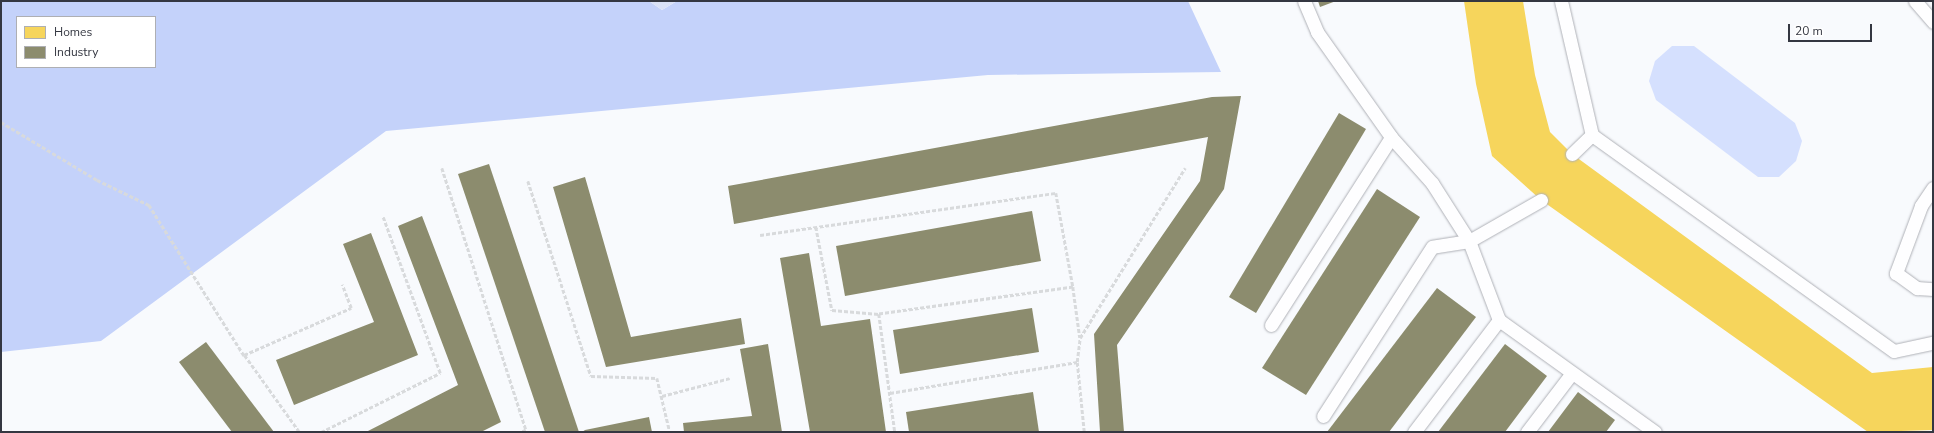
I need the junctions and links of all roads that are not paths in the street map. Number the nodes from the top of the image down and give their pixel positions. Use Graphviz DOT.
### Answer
graph roads {
  1 [pos="1304,1"];
  2 [pos="1561,1"];
  3 [pos="1915,1"];
  4 [pos="1933,22"];
  5 [pos="1592,135"];
  6 [pos="1391,137"];
  7 [pos="1572,154"];
  8 [pos="1933,188"];
  9 [pos="1541,200"];
  10 [pos="1469,241"];
  11 [pos="1933,289"];
  12 [pos="1499,320"];
  13 [pos="1271,325"];
  14 [pos="1933,343"];
  15 [pos="1572,373"];
  16 [pos="1323,416"];
  17 [pos="1638,427"];
  18 [pos="1414,432"];
  19 [pos="1527,432"];
  20 [pos="1655,432"];
  1 -- 6 [label="lane"];
  2 -- 5 [label="lane"];
  3 -- 4 [label="lane"];
  5 -- 7 [label="lane"];
  5 -- 14 [label="lane"];
  6 -- 10 [label="lane"];
  6 -- 13 [label="lane"];
  8 -- 11 [label="lane"];
  9 -- 10 [label="lane"];
  10 -- 12 [label="lane"];
  10 -- 16 [label="lane"];
  12 -- 15 [label="lane"];
  12 -- 18 [label="lane"];
  15 -- 17 [label="lane"];
  15 -- 19 [label="lane"];
  17 -- 20 [label="lane"];
}
